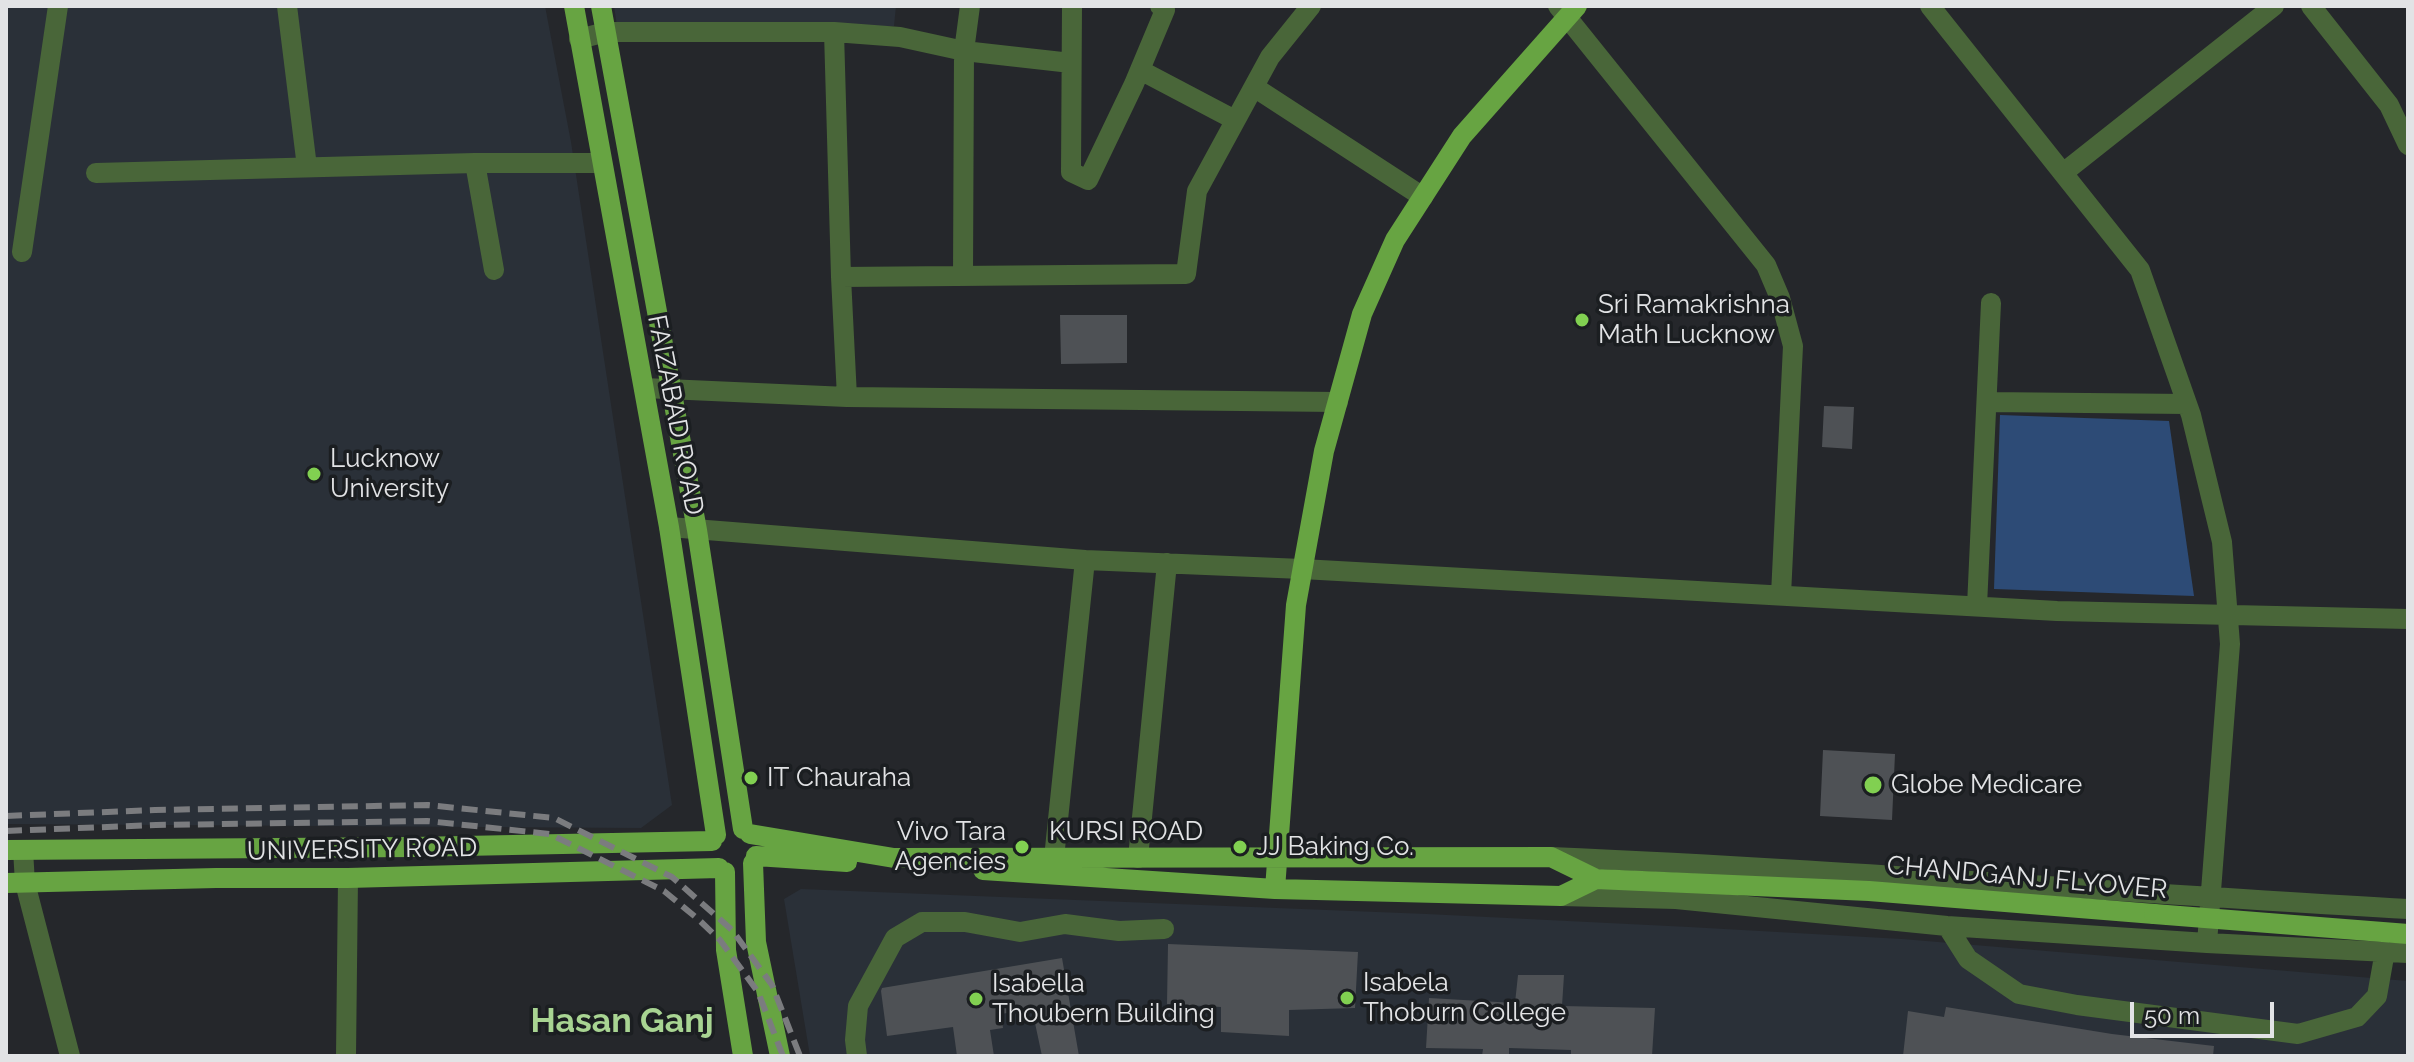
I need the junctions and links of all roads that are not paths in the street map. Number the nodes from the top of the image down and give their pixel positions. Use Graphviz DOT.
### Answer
graph roads {
  1 [pos="58,6"];
  2 [pos="287,6"];
  3 [pos="574,6"];
  4 [pos="601,6"];
  5 [pos="970,6"];
  6 [pos="1072,6"];
  7 [pos="1160,6"];
  8 [pos="1311,6"];
  9 [pos="1930,6"];
  10 [pos="2274,6"];
  11 [pos="2311,6"];
  12 [pos="1567,10"];
  13 [pos="606,32"];
  14 [pos="834,32"];
  15 [pos="579,39"];
  16 [pos="964,51"];
  17 [pos="1071,63"];
  18 [pos="1140,70"];
  19 [pos="1254,87"];
  20 [pos="1235,120"];
  21 [pos="2407,138"];
  22 [pos="475,163"];
  23 [pos="601,163"];
  24 [pos="307,167"];
  25 [pos="96,173"];
  26 [pos="2063,173"];
  27 [pos="1423,197"];
  28 [pos="22,252"];
  29 [pos="494,270"];
  30 [pos="963,276"];
  31 [pos="841,277"];
  32 [pos="1991,303"];
  33 [pos="644,388"];
  34 [pos="670,389"];
  35 [pos="847,397"];
  36 [pos="1338,402"];
  37 [pos="1987,402"];
  38 [pos="2187,404"];
  39 [pos="669,527"];
  40 [pos="697,530"];
  41 [pos="1085,560"];
  42 [pos="1167,563"];
  43 [pos="1302,569"];
  44 [pos="1781,595"];
  45 [pos="1977,606"];
  46 [pos="2228,616"];
  47 [pos="2408,619"];
  48 [pos="746,832"];
  49 [pos="714,838"];
  50 [pos="15,850"];
  51 [pos="1551,857"];
  52 [pos="1054,858"];
  53 [pos="1138,858"];
  54 [pos="754,859"];
  55 [pos="1277,859"];
  56 [pos="722,870"];
  57 [pos="348,878"];
  58 [pos="1596,879"];
  59 [pos="1642,881"];
  60 [pos="16,883"];
  61 [pos="1275,889"];
  62 [pos="1561,896"];
  63 [pos="2211,898"];
  64 [pos="2408,909"];
  65 [pos="1947,926"];
  66 [pos="1164,929"];
  67 [pos="2408,934"];
  68 [pos="2207,943"];
  69 [pos="2385,951"];
  70 [pos="2408,953"];
  71 [pos="70,1056"];
  72 [pos="346,1056"];
  73 [pos="743,1056"];
  74 [pos="780,1056"];
  75 [pos="857,1056"];
  1 -- 28 [label="street"];
  2 -- 24 [label="street"];
  3 -- 15 [label="main road, FAIZABAD ROAD"];
  4 -- 13 [label="main road, FAIZABAD ROAD"];
  5 -- 16 [label="street"];
  6 -- 17 [label="street"];
  7 -- 18 [label="street"];
  8 -- 19 [label="street"];
  9 -- 26 [label="street"];
  10 -- 26 [label="street"];
  11 -- 21 [label="street"];
  12 -- 27 [label="main road"];
  12 -- 44 [label="street"];
  13 -- 14 [label="street"];
  13 -- 15 [label="street"];
  13 -- 34 [label="main road, FAIZABAD ROAD"];
  14 -- 16 [label="street"];
  14 -- 31 [label="street"];
  15 -- 23 [label="main road, FAIZABAD ROAD"];
  16 -- 17 [label="street"];
  16 -- 30 [label="street"];
  17 -- 18 [label="street"];
  18 -- 20 [label="street"];
  19 -- 20 [label="street"];
  19 -- 27 [label="street"];
  20 -- 30 [label="street"];
  22 -- 23 [label="street"];
  22 -- 24 [label="street"];
  22 -- 29 [label="street"];
  23 -- 33 [label="main road, FAIZABAD ROAD"];
  24 -- 25 [label="street"];
  26 -- 38 [label="street"];
  27 -- 36 [label="main road"];
  30 -- 31 [label="street"];
  31 -- 35 [label="street"];
  32 -- 37 [label="street"];
  33 -- 34 [label="street"];
  33 -- 39 [label="main road, FAIZABAD ROAD"];
  34 -- 35 [label="street"];
  34 -- 40 [label="main road, FAIZABAD ROAD"];
  35 -- 36 [label="street"];
  36 -- 43 [label="main road"];
  37 -- 38 [label="street"];
  37 -- 45 [label="street"];
  38 -- 46 [label="street"];
  39 -- 40 [label="street"];
  39 -- 49 [label="main road, FAIZABAD ROAD"];
  40 -- 41 [label="street"];
  40 -- 48 [label="main road, FAIZABAD ROAD"];
  41 -- 42 [label="street"];
  41 -- 52 [label="street"];
  42 -- 43 [label="street"];
  42 -- 53 [label="street"];
  43 -- 44 [label="street"];
  43 -- 55 [label="main road"];
  44 -- 45 [label="street"];
  45 -- 46 [label="street"];
  46 -- 47 [label="street"];
  46 -- 63 [label="street"];
  48 -- 49 [label="main road"];
  48 -- 52 [label="main road, KURSI ROAD"];
  48 -- 54 [label="main road"];
  49 -- 50 [label="main road, UNIVERSITY ROAD"];
  49 -- 56 [label="main road"];
  50 -- 60 [label="street"];
  51 -- 55 [label="main road, KURSI ROAD"];
  51 -- 58 [label="main road, KURSI ROAD"];
  51 -- 63 [label="street"];
  52 -- 53 [label="main road, KURSI ROAD"];
  53 -- 55 [label="main road, KURSI ROAD"];
  54 -- 56 [label="main road"];
  54 -- 61 [label="main road, KURSI ROAD"];
  54 -- 74 [label="main road"];
  55 -- 61 [label="main road"];
  56 -- 57 [label="main road, UNIVERSITY ROAD"];
  56 -- 73 [label="main road"];
  57 -- 60 [label="main road, UNIVERSITY ROAD"];
  57 -- 72 [label="street"];
  58 -- 59 [label="main road, KURSI ROAD"];
  58 -- 62 [label="main road, KURSI ROAD"];
  59 -- 67 [label="main road, CHANDGANJ FLYOVER, bridge"];
  60 -- 71 [label="street"];
  61 -- 62 [label="main road, KURSI ROAD"];
  62 -- 65 [label="street"];
  63 -- 64 [label="street"];
  63 -- 68 [label="street"];
  65 -- 68 [label="street"];
  65 -- 69 [label="street"];
  66 -- 75 [label="street"];
  68 -- 69 [label="street"];
  69 -- 70 [label="street"];
}
